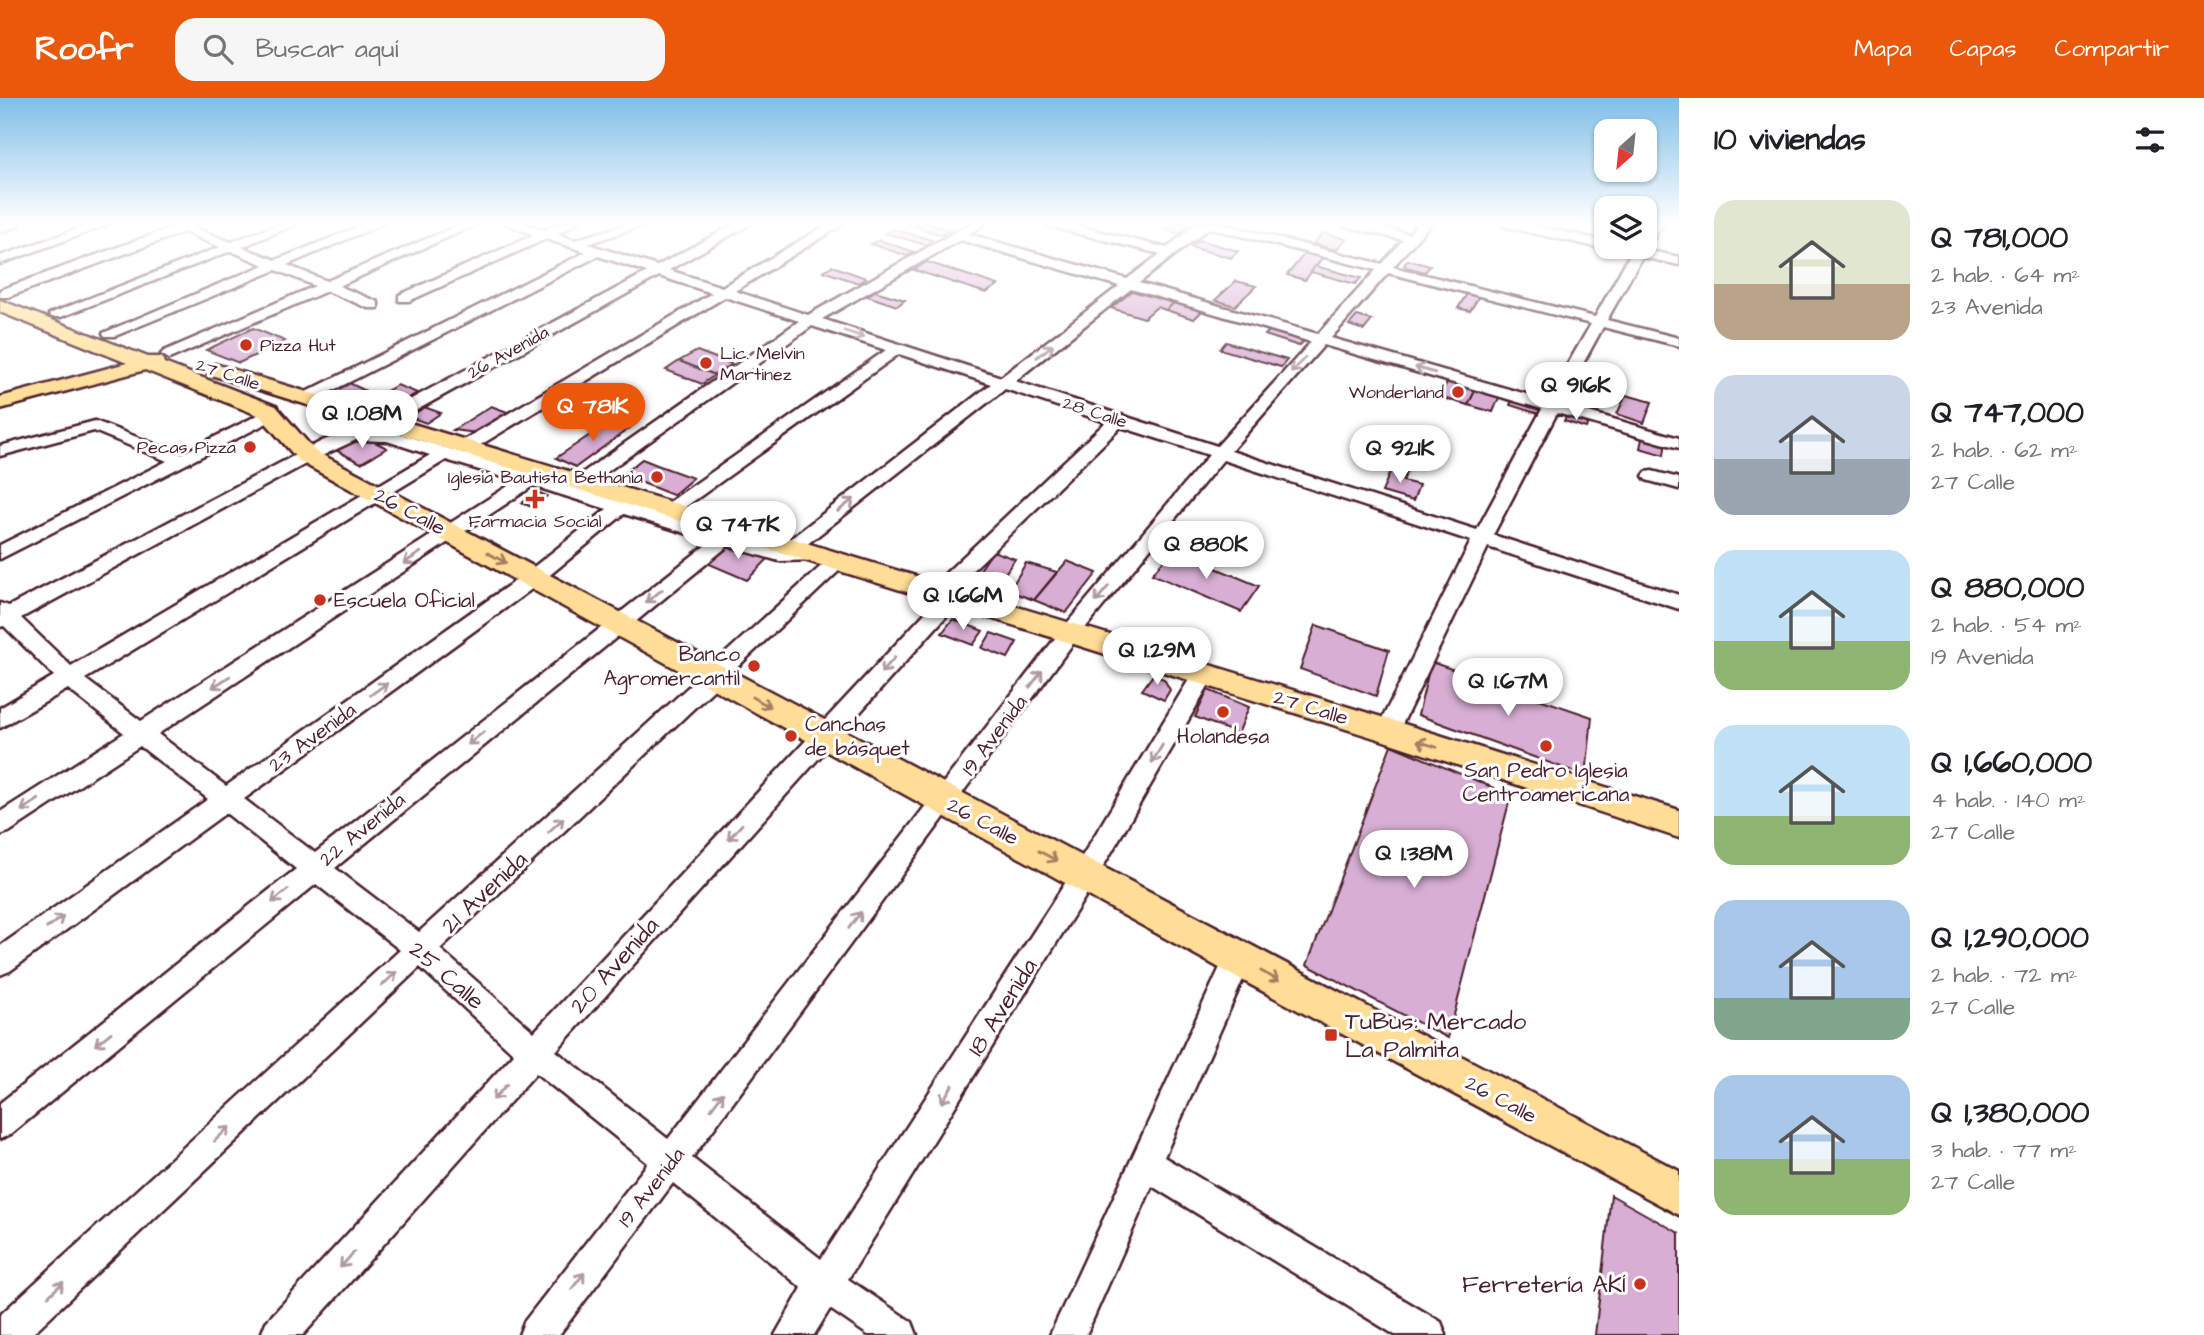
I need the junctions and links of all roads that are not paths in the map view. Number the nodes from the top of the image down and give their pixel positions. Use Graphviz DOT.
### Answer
graph roads {
  1 [pos="42,281"];
  2 [pos="142,281"];
  3 [pos="240,281"];
  4 [pos="318,281"];
  5 [pos="338,281"];
  6 [pos="442,281"];
  7 [pos="538,281"];
  8 [pos="637,281"];
  9 [pos="690,281"];
  10 [pos="740,281"];
  11 [pos="878,281"];
  12 [pos="1115,281"];
  13 [pos="1135,281"];
  14 [pos="1373,281"];
  15 [pos="1435,281"];
  16 [pos="1622,281"];
  17 [pos="328,285"];
  18 [pos="1130,285"];
  19 [pos="722,291"];
  20 [pos="1,297"];
  21 [pos="404,298"];
  22 [pos="373,305"];
  23 [pos="56,314"];
  24 [pos="810,320"];
  25 [pos="1599,322"];
  26 [pos="109,340"];
  27 [pos="1321,340"];
  28 [pos="1679,342"];
  29 [pos="898,348"];
  30 [pos="159,359"];
  31 [pos="1005,383"];
  32 [pos="0,390"];
  33 [pos="304,399"];
  34 [pos="0,403"];
  35 [pos="1552,406"];
  36 [pos="268,411"];
  37 [pos="1118,419"];
  38 [pos="382,422"];
  39 [pos="225,438"];
  40 [pos="1679,443"];
  41 [pos="466,446"];
  42 [pos="300,448"];
  43 [pos="0,451"];
  44 [pos="1220,453"];
  45 [pos="443,454"];
  46 [pos="182,461"];
  47 [pos="1653,476"];
  48 [pos="530,480"];
  49 [pos="581,482"];
  50 [pos="1679,484"];
  51 [pos="379,495"];
  52 [pos="621,507"];
  53 [pos="671,509"];
  54 [pos="450,533"];
  55 [pos="726,538"];
  56 [pos="1482,538"];
  57 [pos="5,545"];
  58 [pos="792,547"];
  59 [pos="829,559"];
  60 [pos="533,578"];
  61 [pos="944,595"];
  62 [pos="1679,602"];
  63 [pos="2,615"];
  64 [pos="619,623"];
  65 [pos="1070,633"];
  66 [pos="1204,674"];
  67 [pos="715,677"];
  68 [pos="69,678"];
  69 [pos="0,719"];
  70 [pos="1388,731"];
  71 [pos="143,732"];
  72 [pos="823,735"];
  73 [pos="228,798"];
  74 [pos="945,801"];
  75 [pos="1679,824"];
  76 [pos="0,825"];
  77 [pos="315,867"];
  78 [pos="1084,876"];
  79 [pos="421,950"];
  80 [pos="1238,959"];
  81 [pos="0,962"];
  82 [pos="535,1053"];
  83 [pos="0,1123"];
  84 [pos="672,1161"];
  85 [pos="1145,1164"];
  86 [pos="1679,1194"];
  87 [pos="826,1285"];
  88 [pos="5,1335"];
  89 [pos="279,1335"];
  90 [pos="537,1335"];
  91 [pos="793,1335"];
  92 [pos="899,1335"];
  93 [pos="1068,1335"];
  94 [pos="1428,1335"];
  1 -- 20 [label="street"];
  2 -- 23 [label="street"];
  3 -- 26 [label="street"];
  4 -- 17 [label="street"];
  5 -- 17 [label="street"];
  6 -- 21 [label="street"];
  7 -- 33 [label="street"];
  8 -- 38 [label="street, 26 Avenida"];
  9 -- 19 [label="street, 28 Calle"];
  10 -- 19 [label="street"];
  11 -- 24 [label="street"];
  12 -- 18 [label="street"];
  13 -- 18 [label="street"];
  14 -- 27 [label="street, 19 Avenida"];
  15 -- 25 [label="street"];
  16 -- 25 [label="street"];
  17 -- 22 [label="street"];
  17 -- 30 [label="street"];
  18 -- 27 [label="street"];
  31 -- 18 [label="street, one-way"];
  19 -- 24 [label="street, 28 Calle"];
  19 -- 41 [label="street"];
  20 -- 23 [label="main road, 27 Calle"];
  20 -- 26 [label="main road, 27 Calle"];
  23 -- 26 [label="main road, 27 Calle"];
  24 -- 29 [label="street, 28 Calle, one-way"];
  24 -- 49 [label="street"];
  25 -- 28 [label="street"];
  25 -- 35 [label="street"];
  26 -- 30 [label="main road, 27 Calle"];
  26 -- 32 [label="main road"];
  35 -- 27 [label="street, one-way"];
  27 -- 44 [label="street, 19 Avenida, one-way"];
  29 -- 31 [label="street, 28 Calle"];
  29 -- 53 [label="street"];
  30 -- 33 [label="main road, 27 Calle"];
  30 -- 34 [label="main road"];
  30 -- 36 [label="main road, 27 Calle"];
  31 -- 37 [label="street, 28 Calle"];
  58 -- 31 [label="street, one-way"];
  33 -- 38 [label="main road, 27 Calle"];
  35 -- 40 [label="street"];
  35 -- 56 [label="street"];
  36 -- 39 [label="street"];
  36 -- 42 [label="main road, 27 Calle"];
  37 -- 44 [label="street, 28 Calle"];
  37 -- 61 [label="street, 20 Avenida"];
  38 -- 41 [label="main road, 27 Calle"];
  39 -- 42 [label="street"];
  39 -- 46 [label="street"];
  41 -- 49 [label="main road, 27 Calle"];
  42 -- 45 [label="street, 27 Calle"];
  42 -- 51 [label="main road, 26 Calle"];
  42 -- 63 [label="street"];
  43 -- 46 [label="street"];
  44 -- 56 [label="street, 28 Calle"];
  44 -- 65 [label="street, 19 Avenida, one-way"];
  45 -- 48 [label="street, 27 Calle"];
  45 -- 51 [label="street"];
  46 -- 57 [label="street"];
  47 -- 50 [label="street"];
  48 -- 52 [label="street, 27 Calle"];
  48 -- 54 [label="street"];
  49 -- 53 [label="main road, 27 Calle"];
  51 -- 54 [label="main road, 26 Calle"];
  51 -- 68 [label="street"];
  52 -- 55 [label="street, 27 Calle"];
  52 -- 60 [label="street, 23 Avenida"];
  53 -- 58 [label="main road, 27 Calle"];
  54 -- 60 [label="main road, 26 Calle, one-way"];
  54 -- 71 [label="street, one-way"];
  55 -- 59 [label="street, 27 Calle"];
  55 -- 64 [label="street, 22 Avenida, one-way"];
  56 -- 62 [label="street, 28 Calle"];
  56 -- 70 [label="street"];
  58 -- 59 [label="main road, 27 Calle"];
  59 -- 61 [label="main road, 27 Calle"];
  59 -- 67 [label="street, 21 Avenida"];
  60 -- 64 [label="main road, 26 Calle"];
  73 -- 60 [label="street, 23 Avenida, one-way"];
  61 -- 65 [label="main road, 27 Calle"];
  61 -- 72 [label="street, 20 Avenida, one-way"];
  63 -- 68 [label="street, 25 Calle"];
  64 -- 67 [label="main road, 26 Calle"];
  64 -- 77 [label="street, 22 Avenida, one-way"];
  65 -- 66 [label="main road, 27 Calle"];
  74 -- 65 [label="street, 19 Avenida, one-way"];
  66 -- 70 [label="main road, 27 Calle"];
  66 -- 78 [label="street, 18 Avenida, one-way"];
  67 -- 72 [label="main road, 26 Calle, one-way"];
  79 -- 67 [label="street, 21 Avenida, one-way"];
  68 -- 69 [label="street"];
  68 -- 71 [label="street, 25 Calle"];
  75 -- 70 [label="main road, 27 Calle, one-way"];
  71 -- 73 [label="street, 25 Calle"];
  71 -- 76 [label="street, one-way"];
  72 -- 74 [label="main road, 26 Calle"];
  72 -- 82 [label="street, 20 Avenida, one-way"];
  73 -- 77 [label="street, 25 Calle"];
  81 -- 73 [label="street, 23 Avenida, one-way"];
  74 -- 78 [label="main road, 26 Calle, one-way"];
  84 -- 74 [label="street, 19 Avenida, one-way"];
  77 -- 79 [label="street, 25 Calle"];
  77 -- 83 [label="street, 22 Avenida, one-way"];
  78 -- 80 [label="main road, 26 Calle"];
  78 -- 87 [label="street, 18 Avenida, one-way"];
  79 -- 82 [label="street, 25 Calle"];
  88 -- 79 [label="street, 21 Avenida, one-way"];
  80 -- 85 [label="street"];
  80 -- 86 [label="main road, 26 Calle, one-way"];
  82 -- 84 [label="street, 25 Calle"];
  82 -- 89 [label="street, 20 Avenida, one-way"];
  84 -- 87 [label="street, 25 Calle"];
  90 -- 84 [label="street, 19 Avenida, one-way"];
  85 -- 93 [label="street"];
  85 -- 94 [label="street"];
  87 -- 91 [label="street, 18 Avenida"];
  87 -- 92 [label="street, 25 Calle"];
}
